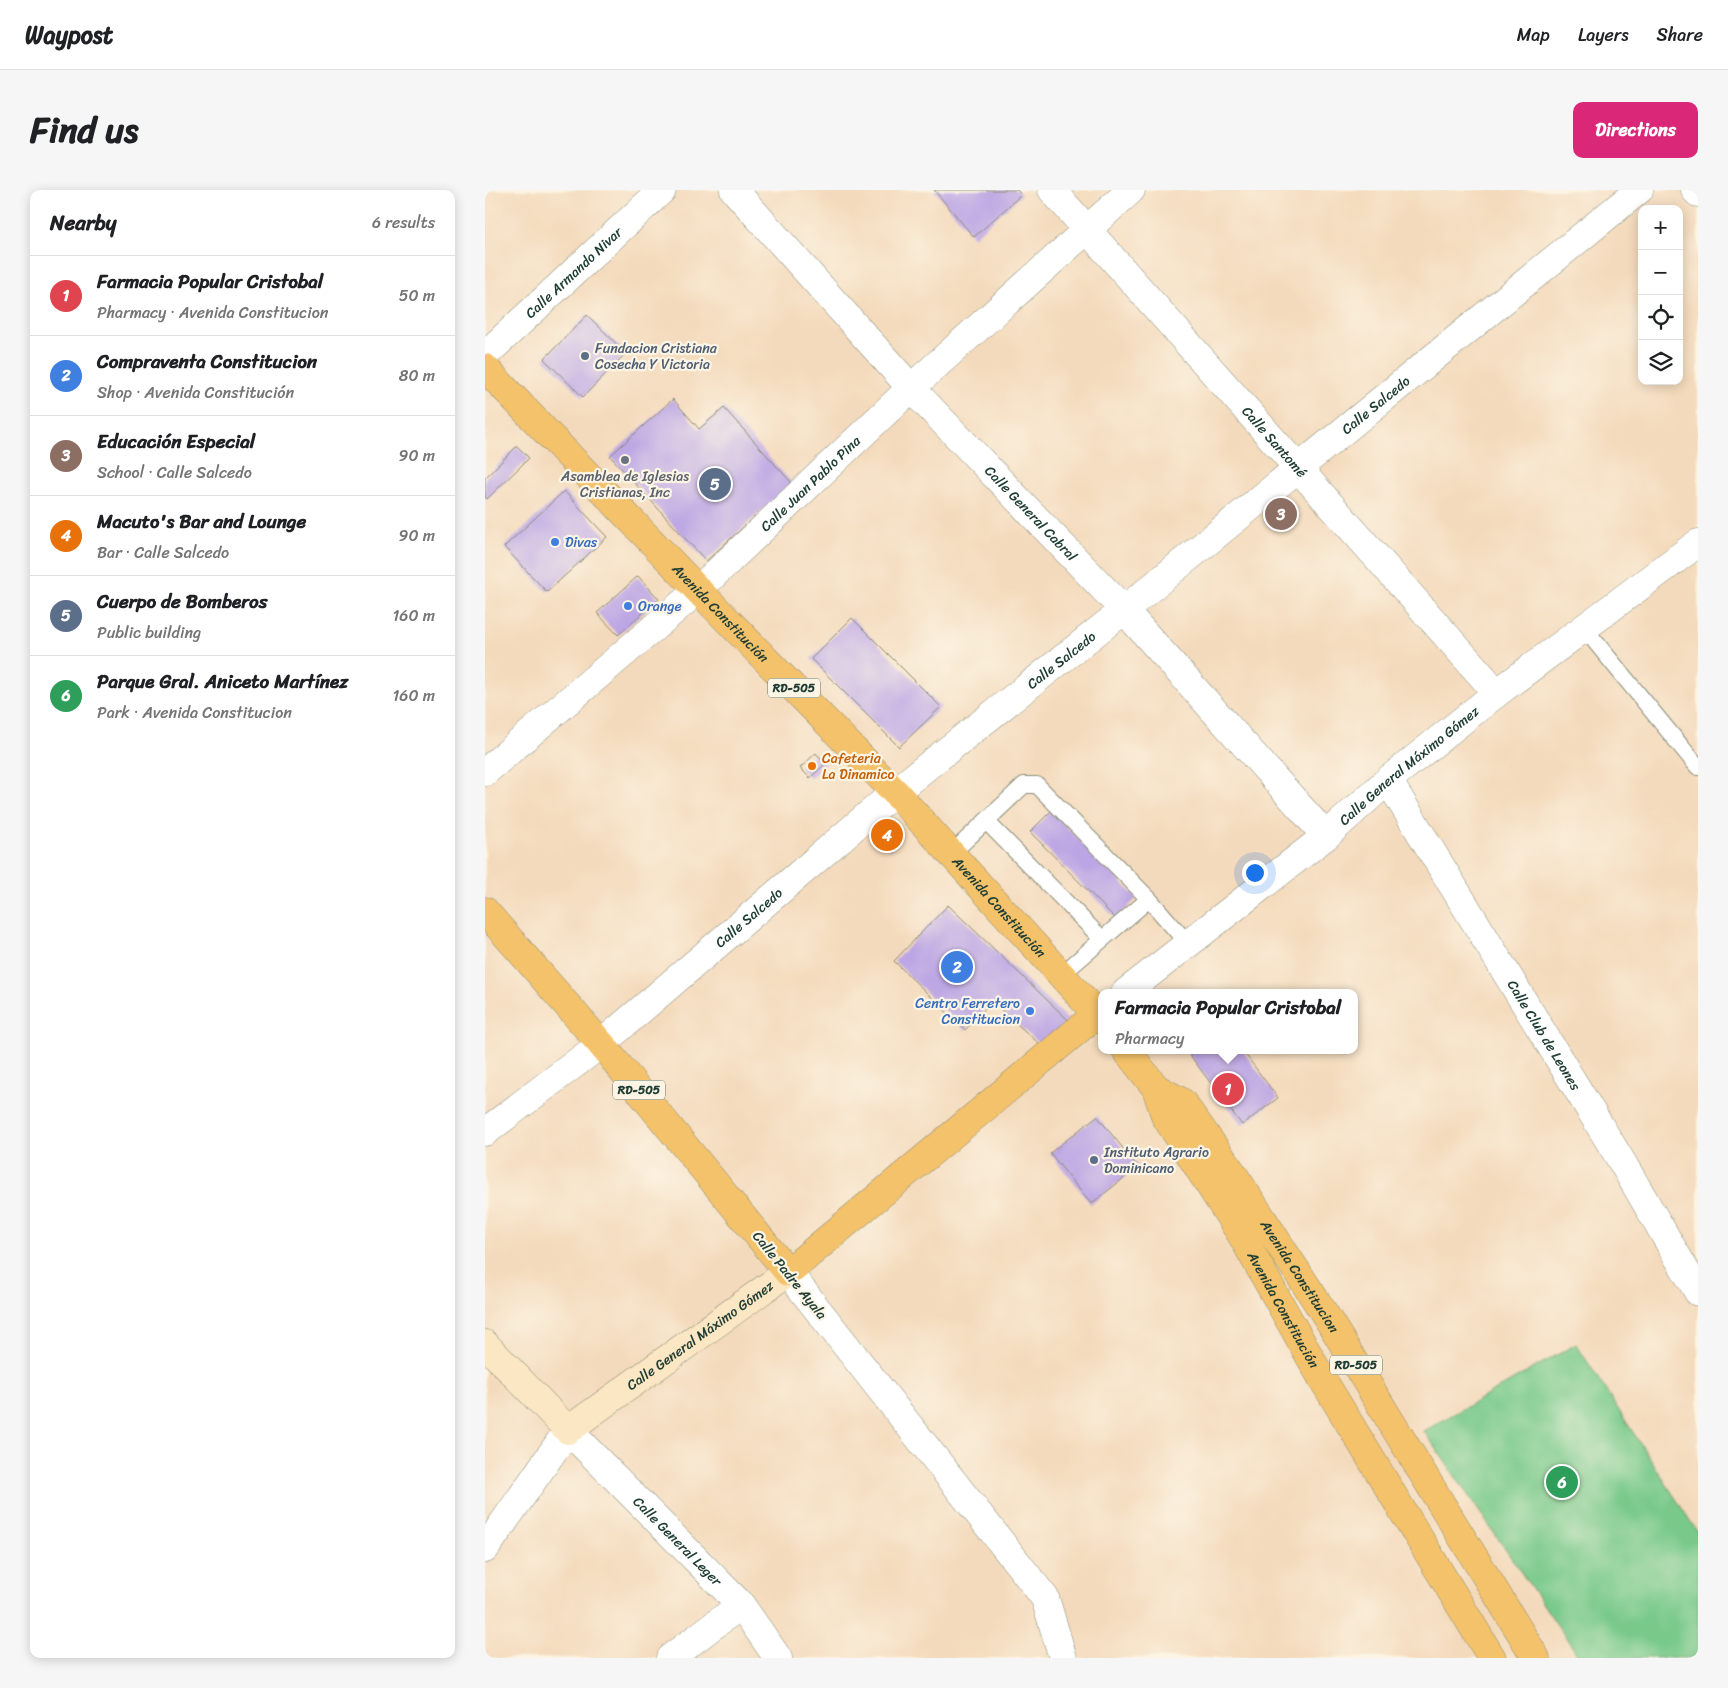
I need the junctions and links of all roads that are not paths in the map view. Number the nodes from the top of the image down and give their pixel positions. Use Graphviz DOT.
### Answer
graph roads {
  1 [pos="662,190"];
  2 [pos="734,190"];
  3 [pos="1052,190"];
  4 [pos="1131,190"];
  5 [pos="1639,190"];
  6 [pos="1695,190"];
  7 [pos="1698,193"];
  8 [pos="1088,230"];
  9 [pos="485,355"];
  10 [pos="485,368"];
  11 [pos="911,388"];
  12 [pos="1299,467"];
  13 [pos="1698,543"];
  14 [pos="698,590"];
  15 [pos="1124,610"];
  16 [pos="1584,628"];
  17 [pos="1497,693"];
  18 [pos="1696,762"];
  19 [pos="485,772"];
  20 [pos="1388,780"];
  21 [pos="895,792"];
  22 [pos="986,821"];
  23 [pos="1326,836"];
  24 [pos="951,854"];
  25 [pos="1149,899"];
  26 [pos="485,912"];
  27 [pos="1102,939"];
  28 [pos="1188,944"];
  29 [pos="1061,975"];
  30 [pos="1130,989"];
  31 [pos="1098,1013"];
  32 [pos="1098,1017"];
  33 [pos="601,1044"];
  34 [pos="1129,1054"];
  35 [pos="1156,1088"];
  36 [pos="485,1132"];
  37 [pos="788,1272"];
  38 [pos="1698,1292"];
  39 [pos="485,1344"];
  40 [pos="568,1430"];
  41 [pos="485,1549"];
  42 [pos="741,1605"];
  43 [pos="670,1658"];
  44 [pos="778,1658"];
  45 [pos="1063,1658"];
  46 [pos="1492,1658"];
  47 [pos="1536,1658"];
  1 -- 9 [label="street, Calle Armando Nivar"];
  2 -- 11 [label="street, Calle General Cabral"];
  3 -- 8 [label="street, Calle Santomé"];
  4 -- 8 [label="street, Calle Juan Pablo Pina"];
  5 -- 12 [label="street, Calle Salcedo"];
  6 -- 7 [label="street"];
  8 -- 11 [label="street, Calle Juan Pablo Pina"];
  8 -- 12 [label="street, Calle Santomé"];
  10 -- 14 [label="main road, Avenida Constitución / RD-505"];
  11 -- 14 [label="street, Calle Juan Pablo Pina"];
  11 -- 15 [label="street, Calle General Cabral"];
  12 -- 15 [label="street, Calle Salcedo"];
  12 -- 17 [label="street, Calle Santomé"];
  13 -- 16 [label="street, Calle General Máximo Gómez"];
  14 -- 19 [label="street, Calle Juan Pablo Pina"];
  14 -- 21 [label="main road, Avenida Constitución / RD-505"];
  15 -- 21 [label="street, Calle Salcedo"];
  15 -- 23 [label="street, Calle General Cabral"];
  16 -- 17 [label="street, Calle General Máximo Gómez"];
  16 -- 18 [label="lane"];
  17 -- 20 [label="street, Calle General Máximo Gómez"];
  20 -- 23 [label="street, Calle General Máximo Gómez"];
  20 -- 38 [label="street, Calle Club de Leones"];
  21 -- 24 [label="main road, Avenida Constitución / RD-505"];
  21 -- 33 [label="street, Calle Salcedo"];
  22 -- 24 [label="lane"];
  22 -- 25 [label="lane"];
  22 -- 27 [label="lane"];
  23 -- 28 [label="street, Calle General Máximo Gómez"];
  24 -- 29 [label="main road, Avenida Constitución / RD-505"];
  25 -- 27 [label="lane"];
  25 -- 28 [label="lane"];
  26 -- 33 [label="main road, Calle Padre Ayala / RD-505"];
  27 -- 29 [label="lane"];
  28 -- 30 [label="street, Calle General Máximo Gómez"];
  29 -- 31 [label="main road, Avenida Constitución / RD-505"];
  32 -- 37 [label="main road, Calle General Máximo Gómez / RD-505"];
  33 -- 36 [label="street, Calle Salcedo"];
  33 -- 37 [label="main road, Calle Padre Ayala / RD-505"];
  34 -- 35 [label="main road, RD-505"];
  35 -- 46 [label="main road, Avenida Constitución / RD-505"];
  35 -- 47 [label="main road, Avenida Constitucion / RD-505"];
  37 -- 40 [label="main road, Calle General Máximo Gómez"];
  37 -- 45 [label="street, Calle Padre Ayala"];
  39 -- 40 [label="main road"];
  40 -- 41 [label="street, Calle General Máximo Gómez"];
  40 -- 42 [label="street, Calle General Leger"];
  42 -- 43 [label="street"];
  42 -- 44 [label="street, Calle General Leger"];
}
